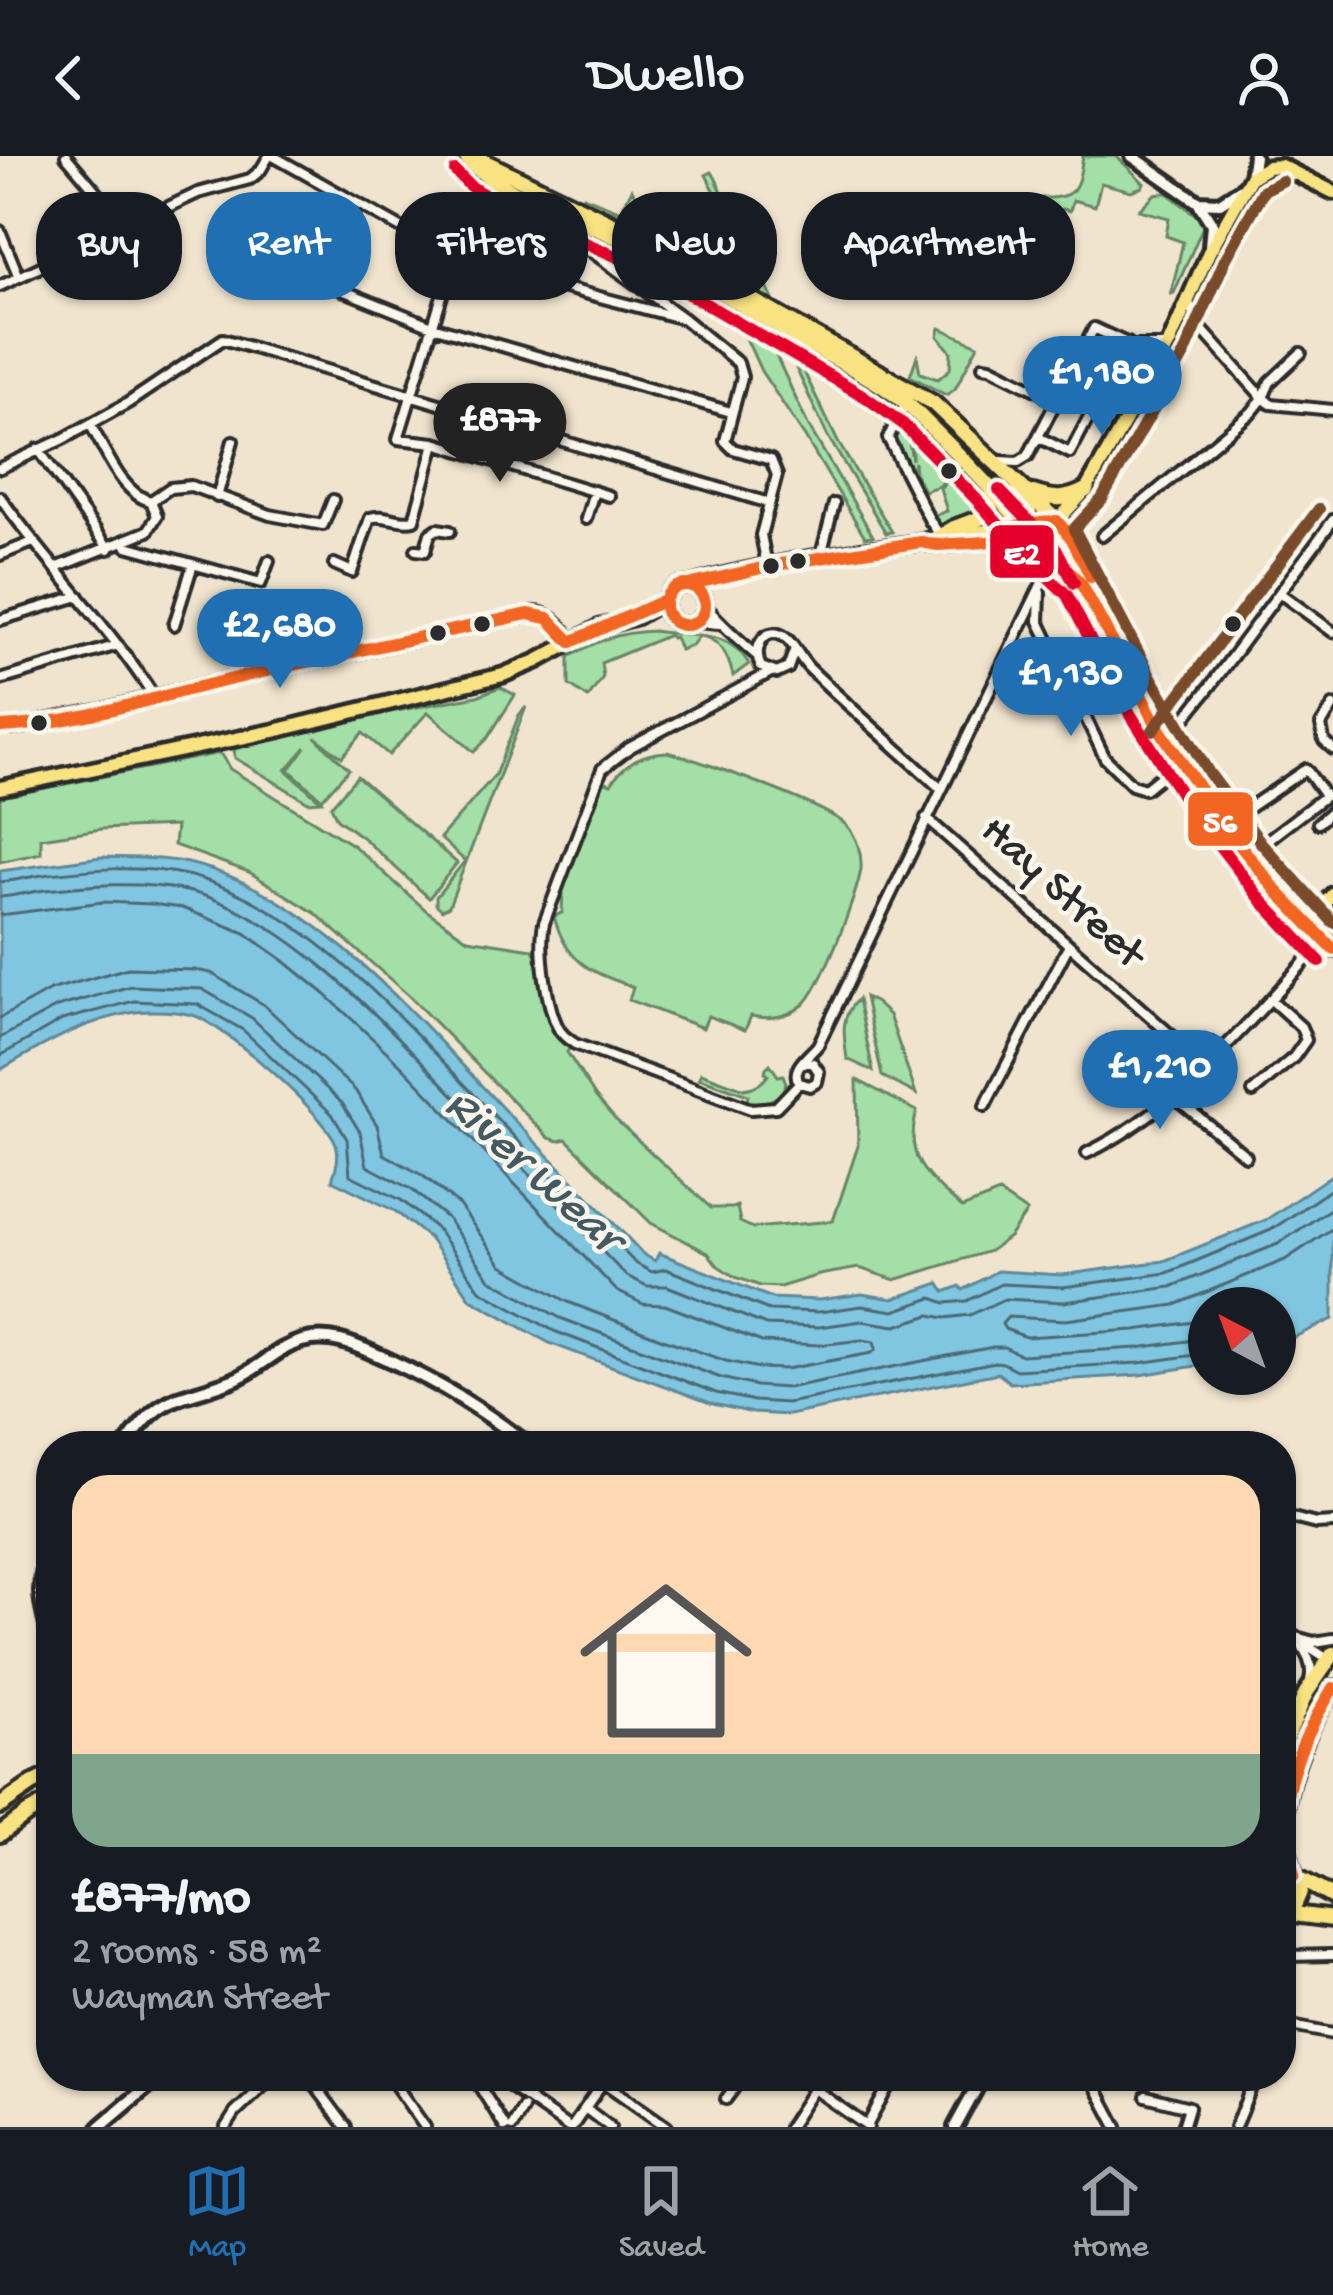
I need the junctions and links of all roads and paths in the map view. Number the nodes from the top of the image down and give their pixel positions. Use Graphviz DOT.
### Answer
graph roads {
  1 [pos="66,156"];
  2 [pos="271,156"];
  3 [pos="1132,156"];
  4 [pos="1254,156"];
  5 [pos="464,157"];
  6 [pos="1272,160"];
  7 [pos="501,177"];
  8 [pos="1248,181"];
  9 [pos="97,192"];
  10 [pos="493,192"];
  11 [pos="1333,192"];
  12 [pos="182,201"];
  13 [pos="1198,202"];
  14 [pos="395,225"];
  15 [pos="0,231"];
  16 [pos="612,234"];
  17 [pos="588,249"];
  18 [pos="1209,252"];
  19 [pos="36,270"];
  20 [pos="20,277"];
  21 [pos="0,286"];
  22 [pos="588,294"];
  23 [pos="1188,299"];
  24 [pos="367,300"];
  25 [pos="440,300"];
  26 [pos="740,300"];
  27 [pos="746,300"];
  28 [pos="684,319"];
  29 [pos="432,326"];
  30 [pos="1131,344"];
  31 [pos="1168,346"];
  32 [pos="1301,353"];
  33 [pos="983,366"];
  34 [pos="1149,379"];
  35 [pos="413,395"];
  36 [pos="910,397"];
  37 [pos="1263,398"];
  38 [pos="1058,401"];
  39 [pos="1333,410"];
  40 [pos="731,412"];
  41 [pos="90,424"];
  42 [pos="1039,437"];
  43 [pos="233,441"];
  44 [pos="435,443"];
  45 [pos="38,449"];
  46 [pos="993,459"];
  47 [pos="0,468"];
  48 [pos="1010,476"];
  49 [pos="993,490"];
  50 [pos="1086,490"];
  51 [pos="594,491"];
  52 [pos="1028,492"];
  53 [pos="217,496"];
  54 [pos="609,496"];
  55 [pos="0,497"];
  56 [pos="333,500"];
  57 [pos="151,501"];
  58 [pos="769,503"];
  59 [pos="834,504"];
  60 [pos="586,519"];
  61 [pos="414,520"];
  62 [pos="1333,520"];
  63 [pos="1058,521"];
  64 [pos="450,531"];
  65 [pos="430,534"];
  66 [pos="1028,535"];
  67 [pos="941,536"];
  68 [pos="1102,536"];
  69 [pos="33,542"];
  70 [pos="124,542"];
  71 [pos="921,542"];
  72 [pos="109,549"];
  73 [pos="416,550"];
  74 [pos="0,555"];
  75 [pos="821,556"];
  76 [pos="1054,558"];
  77 [pos="269,561"];
  78 [pos="193,564"];
  79 [pos="334,564"];
  80 [pos="767,565"];
  81 [pos="56,568"];
  82 [pos="724,575"];
  83 [pos="688,585"];
  84 [pos="1082,585"];
  85 [pos="1041,586"];
  86 [pos="1280,594"];
  87 [pos="79,596"];
  88 [pos="665,600"];
  89 [pos="705,603"];
  90 [pos="1095,606"];
  91 [pos="637,617"];
  92 [pos="0,620"];
  93 [pos="674,622"];
  94 [pos="696,622"];
  95 [pos="720,624"];
  96 [pos="174,625"];
  97 [pos="1333,632"];
  98 [pos="739,636"];
  99 [pos="764,638"];
  100 [pos="572,642"];
  101 [pos="118,645"];
  102 [pos="794,651"];
  103 [pos="756,655"];
  104 [pos="760,667"];
  105 [pos="809,667"];
  106 [pos="788,668"];
  107 [pos="771,672"];
  108 [pos="754,679"];
  109 [pos="0,680"];
  110 [pos="155,698"];
  111 [pos="1333,706"];
  112 [pos="0,727"];
  113 [pos="1167,741"];
  114 [pos="1333,749"];
  115 [pos="1180,761"];
  116 [pos="0,788"];
  117 [pos="940,788"];
  118 [pos="1333,810"];
  119 [pos="926,818"];
  120 [pos="1318,823"];
  121 [pos="1224,825"];
  122 [pos="1248,855"];
  123 [pos="1333,894"];
  124 [pos="1308,924"];
  125 [pos="1069,945"];
  126 [pos="1329,945"];
  127 [pos="1270,1000"];
  128 [pos="818,1045"];
  129 [pos="803,1063"];
  130 [pos="816,1065"];
  131 [pos="1207,1067"];
  132 [pos="799,1083"];
  133 [pos="1253,1092"];
  134 [pos="1172,1094"];
  135 [pos="985,1106"];
  136 [pos="1087,1153"];
  137 [pos="1246,1156"];
  138 [pos="136,1431"];
  139 [pos="510,1431"];
  140 [pos="1296,1519"];
  141 [pos="1333,1523"];
  142 [pos="1297,1639"];
  143 [pos="1333,1639"];
  144 [pos="1331,1656"];
  145 [pos="1333,1688"];
  146 [pos="1306,1693"];
  147 [pos="1296,1716"];
  148 [pos="1317,1716"];
  149 [pos="1332,1725"];
  150 [pos="1296,1771"];
  151 [pos="36,1783"];
  152 [pos="0,1806"];
  153 [pos="36,1811"];
  154 [pos="0,1834"];
  155 [pos="1296,1876"];
  156 [pos="1333,1897"];
  157 [pos="1296,1915"];
  158 [pos="1333,1919"];
  159 [pos="1333,1955"];
  160 [pos="1296,1959"];
  161 [pos="1296,2027"];
  162 [pos="1333,2034"];
  163 [pos="142,2091"];
  164 [pos="258,2091"];
  165 [pos="319,2091"];
  166 [pos="400,2091"];
  167 [pos="483,2091"];
  168 [pos="518,2091"];
  169 [pos="597,2091"];
  170 [pos="621,2091"];
  171 [pos="732,2091"];
  172 [pos="814,2091"];
  173 [pos="816,2091"];
  174 [pos="886,2091"];
  175 [pos="974,2091"];
  176 [pos="1098,2091"];
  177 [pos="1250,2091"];
  178 [pos="1146,2096"];
  179 [pos="726,2099"];
  180 [pos="523,2108"];
  181 [pos="585,2108"];
  182 [pos="229,2126"];
  183 [pos="100,2127"];
  184 [pos="346,2127"];
  185 [pos="425,2127"];
  186 [pos="508,2127"];
  187 [pos="570,2127"];
  188 [pos="610,2127"];
  189 [pos="668,2127"];
  190 [pos="789,2127"];
  191 [pos="868,2127"];
  192 [pos="955,2127"];
  193 [pos="1117,2127"];
  194 [pos="1183,2127"];
  195 [pos="1235,2127"];
  1 -- 9 [label="street"];
  2 -- 12 [label="street"];
  2 -- 14 [label="street"];
  3 -- 13 [label="street"];
  4 -- 8 [label="street"];
  5 -- 7 [label="highway"];
  6 -- 8 [label="main road"];
  6 -- 11 [label="main road"];
  7 -- 10 [label="street"];
  7 -- 16 [label="highway"];
  8 -- 13 [label="street"];
  8 -- 18 [label="main road"];
  13 -- 18 [label="street"];
  15 -- 20 [label="street"];
  17 -- 28 [label="street"];
  18 -- 23 [label="main road"];
  19 -- 20 [label="street"];
  20 -- 21 [label="street"];
  22 -- 28 [label="street"];
  23 -- 31 [label="main road"];
  23 -- 37 [label="street"];
  24 -- 29 [label="street"];
  25 -- 29 [label="street"];
  26 -- 36 [label="highway"];
  27 -- 36 [label="highway"];
  28 -- 40 [label="street"];
  29 -- 35 [label="street"];
  29 -- 40 [label="street"];
  30 -- 31 [label="street"];
  30 -- 34 [label="street"];
  30 -- 38 [label="street"];
  30 -- 42 [label="street"];
  31 -- 34 [label="main road"];
  32 -- 37 [label="street"];
  33 -- 38 [label="street"];
  34 -- 50 [label="main road"];
  35 -- 41 [label="street"];
  35 -- 44 [label="street"];
  35 -- 58 [label="street"];
  36 -- 46 [label="highway"];
  36 -- 49 [label="highway"];
  36 -- 67 [label="street"];
  37 -- 39 [label="street"];
  37 -- 68 [label="street"];
  38 -- 42 [label="street"];
  40 -- 58 [label="street"];
  41 -- 45 [label="street"];
  41 -- 57 [label="street"];
  42 -- 46 [label="street"];
  43 -- 53 [label="street"];
  44 -- 51 [label="street"];
  44 -- 61 [label="street"];
  45 -- 47 [label="street"];
  45 -- 72 [label="street"];
  46 -- 48 [label="highway"];
  48 -- 52 [label="highway"];
  48 -- 66 [label="highway"];
  49 -- 66 [label="highway"];
  49 -- 67 [label="highway"];
  50 -- 52 [label="highway"];
  50 -- 63 [label="main road"];
  51 -- 54 [label="street"];
  51 -- 60 [label="street"];
  52 -- 63 [label="highway"];
  53 -- 56 [label="street"];
  53 -- 57 [label="street"];
  55 -- 69 [label="street"];
  57 -- 70 [label="street"];
  58 -- 80 [label="street"];
  59 -- 75 [label="street"];
  61 -- 65 [label="street"];
  61 -- 79 [label="street"];
  62 -- 86 [label="street"];
  63 -- 66 [label="main road"];
  63 -- 84 [label="highway"];
  63 -- 90 [label="highway"];
  64 -- 65 [label="street"];
  65 -- 73 [label="street"];
  66 -- 67 [label="main road"];
  66 -- 71 [label="main road"];
  66 -- 76 [label="highway"];
  67 -- 71 [label="main road"];
  69 -- 74 [label="street"];
  69 -- 81 [label="street"];
  70 -- 72 [label="street"];
  70 -- 78 [label="street"];
  71 -- 75 [label="main road"];
  72 -- 81 [label="street"];
  75 -- 80 [label="main road"];
  76 -- 84 [label="highway"];
  76 -- 85 [label="street"];
  77 -- 78 [label="street"];
  78 -- 96 [label="street"];
  80 -- 82 [label="main road"];
  81 -- 87 [label="street"];
  82 -- 83 [label="main road"];
  82 -- 89 [label="main road"];
  83 -- 88 [label="main road"];
  83 -- 89 [label="main road"];
  84 -- 90 [label="highway"];
  85 -- 115 [label="street"];
  85 -- 117 [label="street"];
  86 -- 97 [label="street"];
  86 -- 113 [label="street"];
  87 -- 92 [label="street"];
  87 -- 101 [label="street"];
  88 -- 91 [label="main road"];
  88 -- 93 [label="main road"];
  89 -- 94 [label="main road"];
  89 -- 95 [label="street"];
  90 -- 113 [label="highway"];
  91 -- 93 [label="main road"];
  91 -- 100 [label="main road"];
  93 -- 94 [label="main road"];
  94 -- 95 [label="street"];
  95 -- 98 [label="street"];
  98 -- 99 [label="street"];
  98 -- 103 [label="street"];
  99 -- 102 [label="street"];
  99 -- 103 [label="street"];
  100 -- 110 [label="street"];
  100 -- 116 [label="main road"];
  101 -- 109 [label="street"];
  101 -- 110 [label="street"];
  102 -- 105 [label="street"];
  102 -- 106 [label="street"];
  103 -- 104 [label="street"];
  104 -- 107 [label="street"];
  104 -- 108 [label="street"];
  105 -- 106 [label="street"];
  105 -- 117 [label="street"];
  106 -- 107 [label="street"];
  107 -- 108 [label="street"];
  108 -- 132 [label="street"];
  110 -- 112 [label="street"];
  111 -- 114 [label="street"];
  113 -- 115 [label="highway"];
  115 -- 121 [label="highway"];
  117 -- 119 [label="street"];
  118 -- 120 [label="street"];
  119 -- 125 [label="street, Hay Street"];
  119 -- 128 [label="street"];
  121 -- 122 [label="highway"];
  121 -- 122 [label="street"];
  122 -- 124 [label="highway"];
  123 -- 124 [label="main road"];
  124 -- 126 [label="highway"];
  125 -- 131 [label="street, Hay Street"];
  125 -- 135 [label="street"];
  126 -- 127 [label="street"];
  127 -- 131 [label="street"];
  127 -- 133 [label="street"];
  128 -- 129 [label="street"];
  128 -- 130 [label="street"];
  129 -- 130 [label="street"];
  129 -- 132 [label="street"];
  130 -- 132 [label="street"];
  131 -- 134 [label="street"];
  134 -- 136 [label="street"];
  134 -- 137 [label="street"];
  138 -- 139 [label="street"];
  140 -- 141 [label="street"];
  142 -- 143 [label="street"];
  142 -- 144 [label="street"];
  142 -- 146 [label="street"];
  144 -- 146 [label="highway"];
  145 -- 148 [label="highway"];
  146 -- 147 [label="highway"];
  148 -- 149 [label="street"];
  148 -- 150 [label="highway"];
  151 -- 152 [label="highway"];
  153 -- 154 [label="highway"];
  155 -- 156 [label="highway"];
  157 -- 158 [label="highway"];
  159 -- 160 [label="street"];
  161 -- 162 [label="street"];
  163 -- 183 [label="street"];
  164 -- 182 [label="street"];
  165 -- 184 [label="street"];
  166 -- 185 [label="street"];
  167 -- 186 [label="street"];
  168 -- 187 [label="street"];
  169 -- 181 [label="street"];
  170 -- 189 [label="street"];
  171 -- 179 [label="street"];
  172 -- 190 [label="street"];
  173 -- 191 [label="street"];
  174 -- 191 [label="street"];
  175 -- 192 [label="street"];
  176 -- 193 [label="street"];
  177 -- 195 [label="street"];
  178 -- 194 [label="street"];
  180 -- 186 [label="street"];
  181 -- 187 [label="street"];
  181 -- 188 [label="street"];
}
